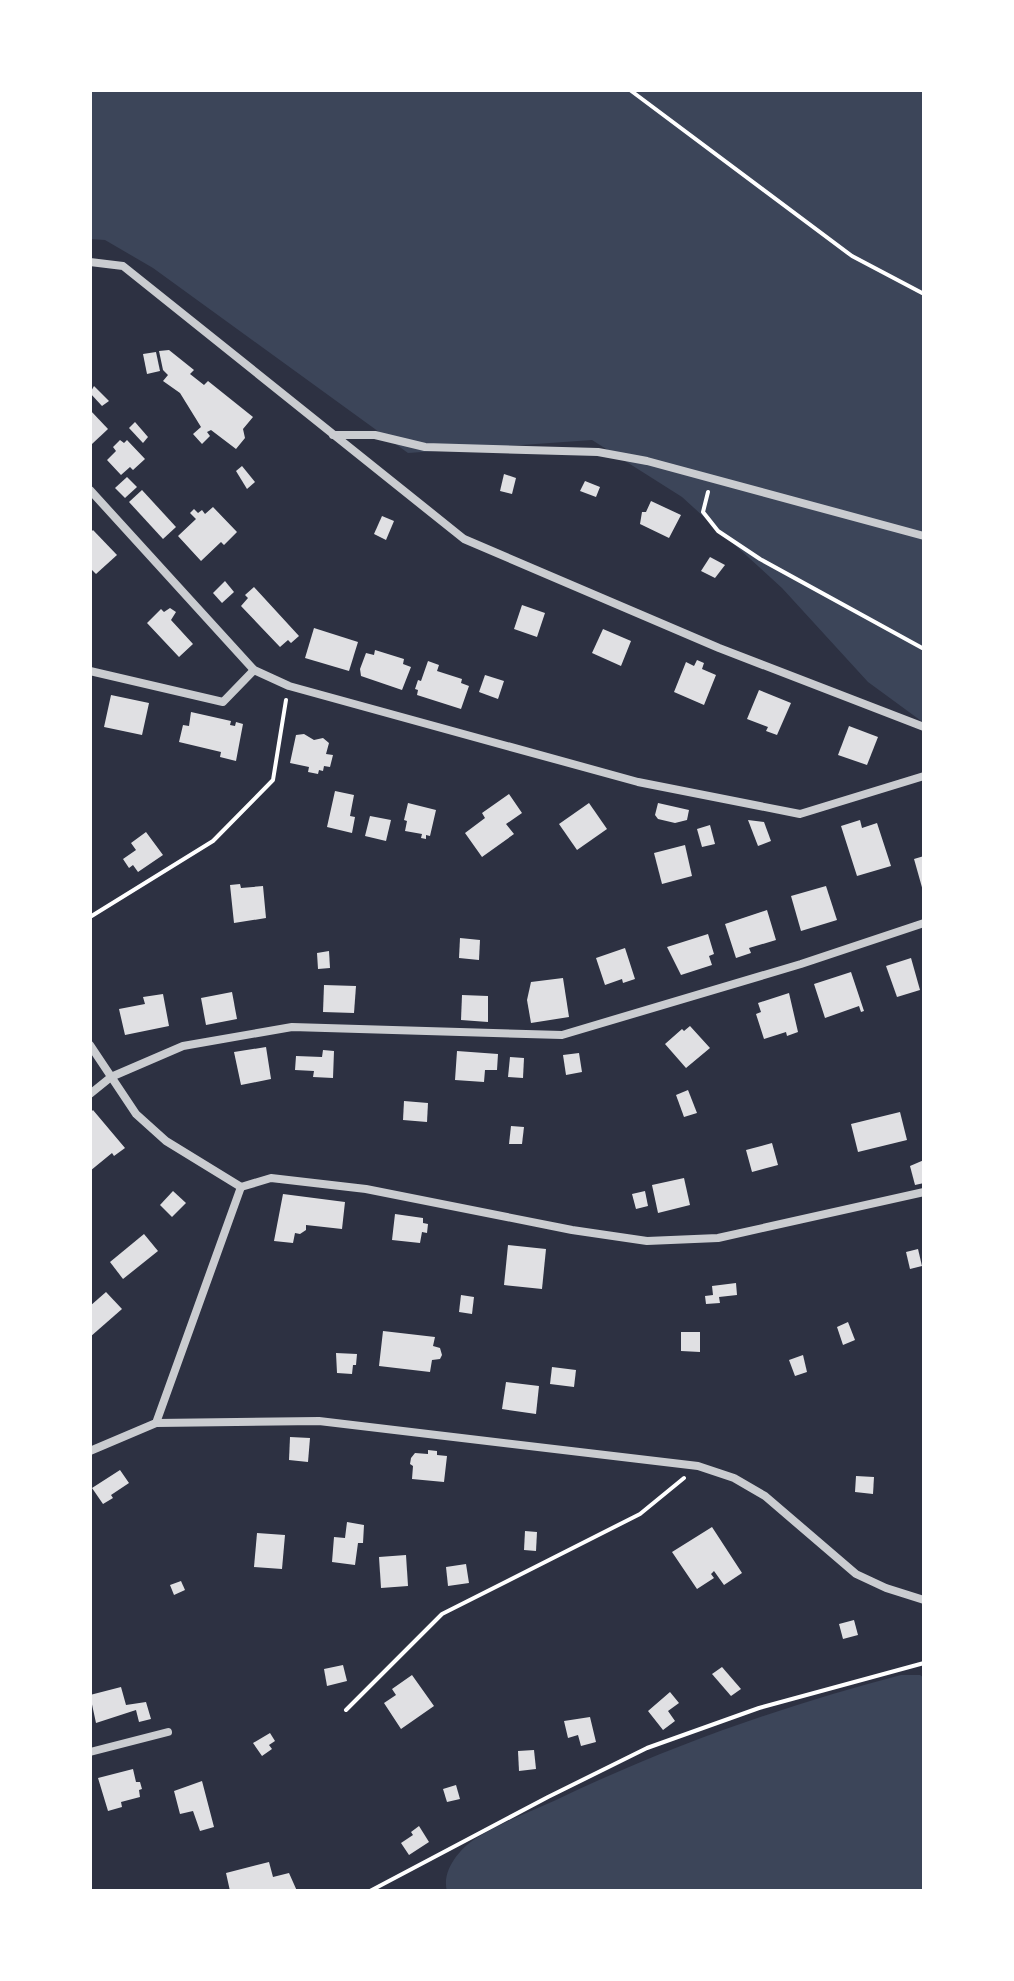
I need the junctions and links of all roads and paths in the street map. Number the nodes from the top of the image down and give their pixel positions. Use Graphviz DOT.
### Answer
graph roads {
  1 [pos="630,90"];
  2 [pos="90,262"];
  3 [pos="924,294"];
  4 [pos="332,435"];
  5 [pos="711,479"];
  6 [pos="90,490"];
  7 [pos="924,536"];
  8 [pos="924,649"];
  9 [pos="254,670"];
  10 [pos="90,671"];
  11 [pos="289,686"];
  12 [pos="924,727"];
  13 [pos="924,776"];
  14 [pos="90,917"];
  15 [pos="924,923"];
  16 [pos="90,1045"];
  17 [pos="111,1077"];
  18 [pos="90,1094"];
  19 [pos="241,1187"];
  20 [pos="924,1192"];
  21 [pos="156,1423"];
  22 [pos="90,1451"];
  23 [pos="698,1466"];
  24 [pos="924,1600"];
  25 [pos="924,1663"];
  26 [pos="346,1710"];
  27 [pos="168,1732"];
  28 [pos="90,1752"];
  29 [pos="370,1891"];
  1 -- 3 [label="path"];
  2 -- 4 [label="street"];
  4 -- 5 [label="street"];
  4 -- 12 [label="street"];
  5 -- 7 [label="street"];
  5 -- 8 [label="path"];
  6 -- 9 [label="street"];
  9 -- 10 [label="street"];
  9 -- 11 [label="street"];
  11 -- 13 [label="street"];
  11 -- 14 [label="path"];
  15 -- 17 [label="street"];
  16 -- 17 [label="street"];
  17 -- 18 [label="street"];
  17 -- 19 [label="street"];
  19 -- 20 [label="street"];
  19 -- 21 [label="street"];
  21 -- 22 [label="street"];
  21 -- 23 [label="street"];
  23 -- 24 [label="street"];
  23 -- 26 [label="path"];
  25 -- 29 [label="path"];
  27 -- 28 [label="street"];
}
